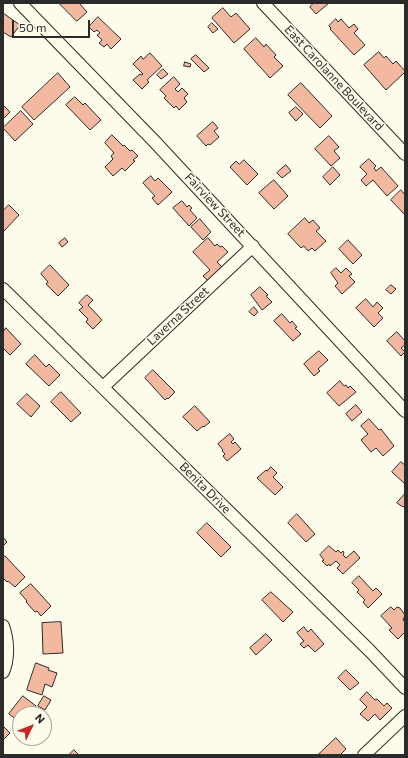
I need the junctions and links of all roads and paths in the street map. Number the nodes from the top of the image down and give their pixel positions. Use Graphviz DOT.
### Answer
graph roads {
  1 [pos="20,3"];
  2 [pos="263,3"];
  3 [pos="405,154"];
  4 [pos="253,246"];
  5 [pos="3,289"];
  6 [pos="103,387"];
  7 [pos="405,411"];
  8 [pos="3,626"];
  9 [pos="3,672"];
  10 [pos="405,688"];
  11 [pos="405,716"];
  12 [pos="364,755"];
  1 -- 4 [label="street, Fairview Street"];
  2 -- 3 [label="street, East Carolanne Boulevard"];
  4 -- 6 [label="street, Laverna Street"];
  4 -- 7 [label="street, Fairview Street"];
  5 -- 6 [label="street, Benita Drive"];
  6 -- 10 [label="street, Benita Drive"];
  8 -- 9 [label="street"];
  11 -- 12 [label="street"];
}
